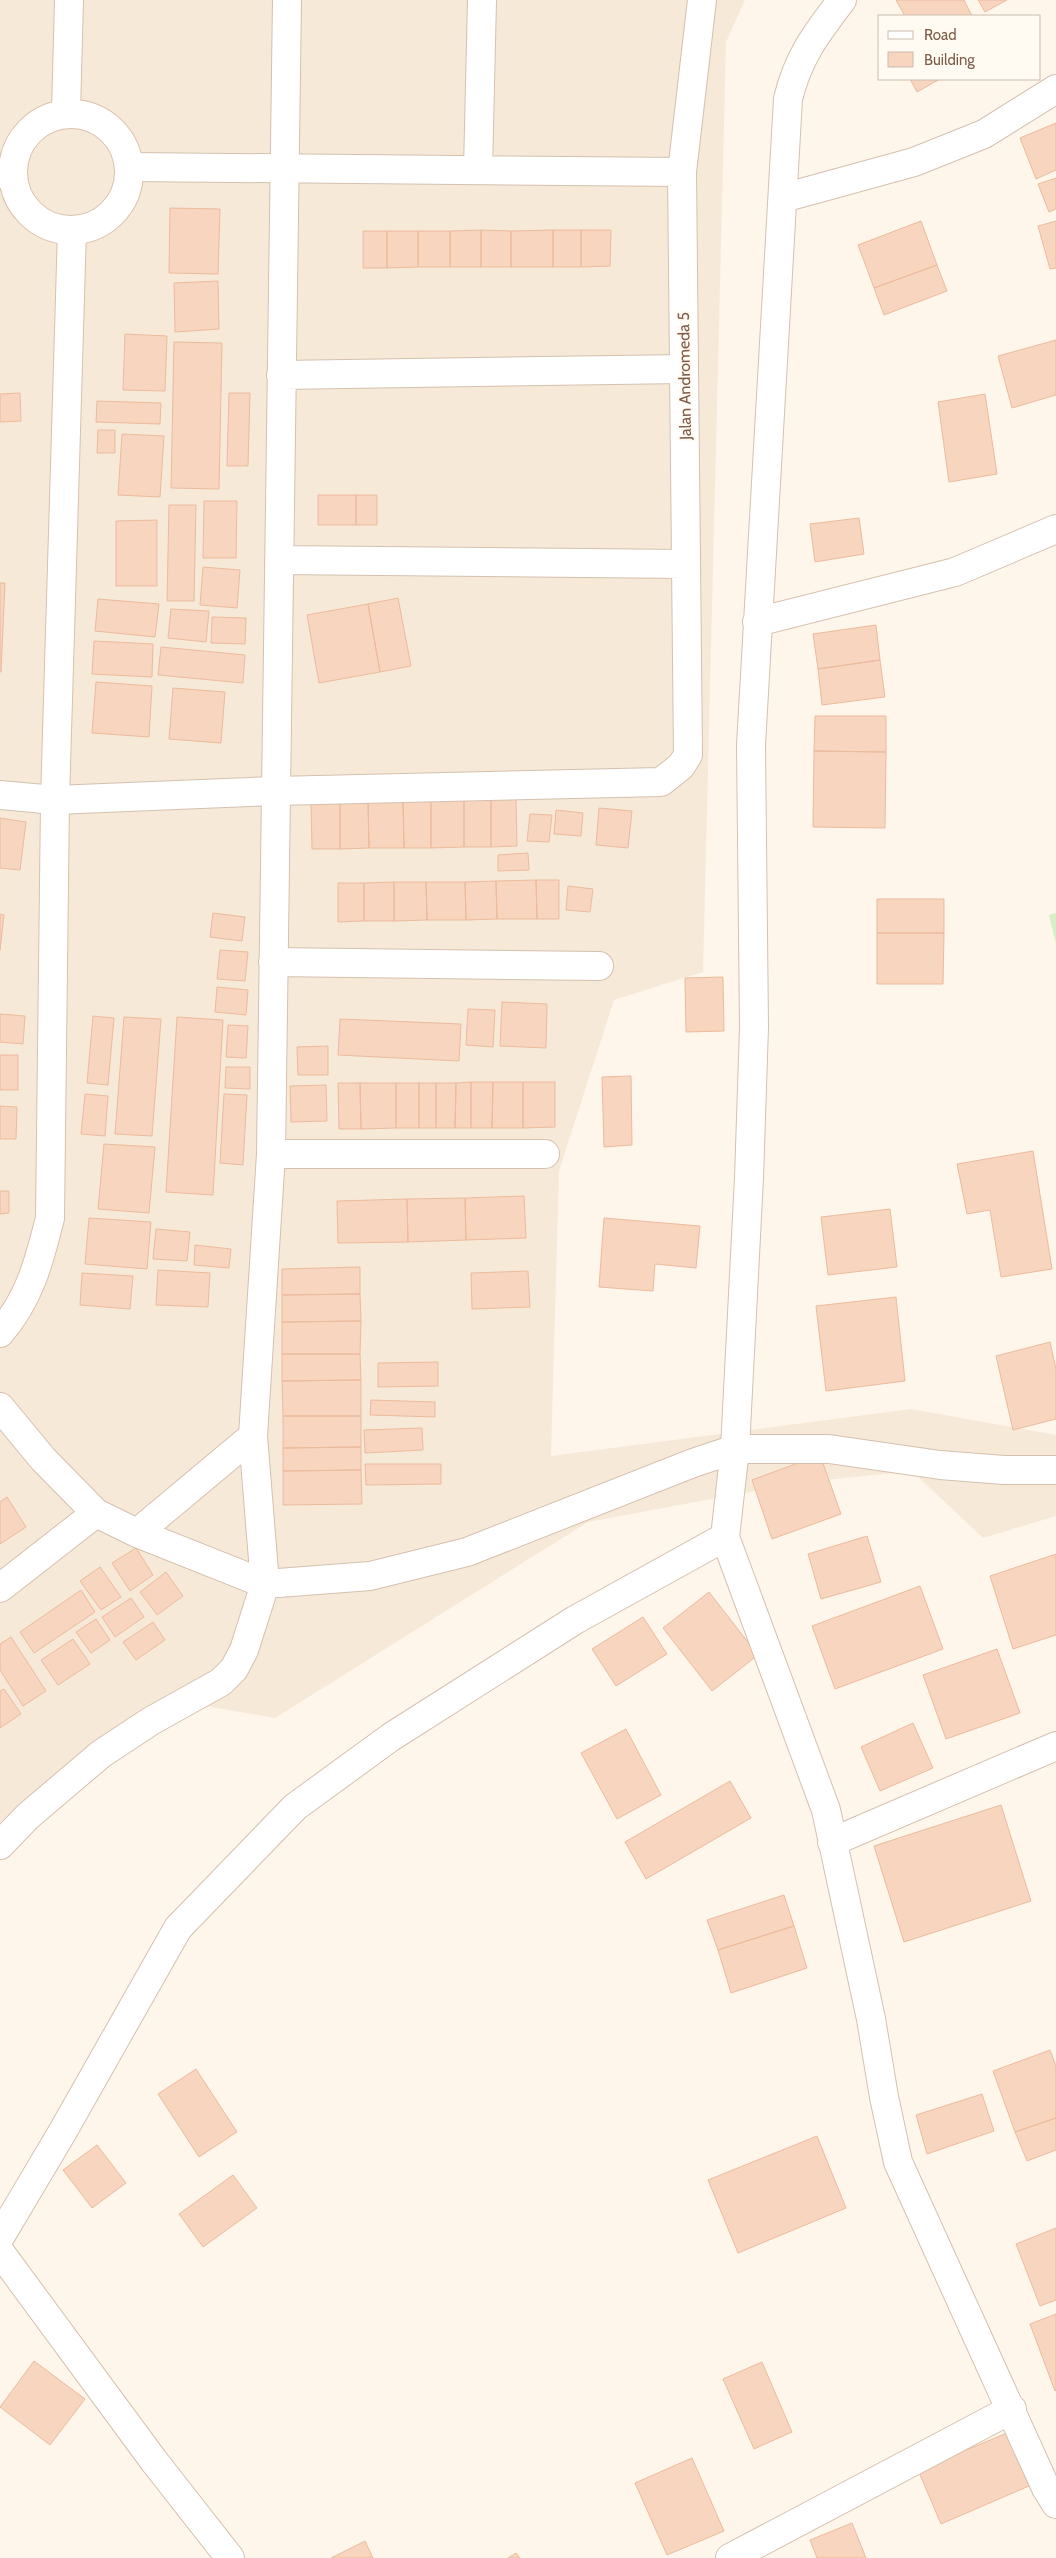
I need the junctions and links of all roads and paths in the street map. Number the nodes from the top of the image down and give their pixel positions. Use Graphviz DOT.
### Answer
graph roads {
  1 [pos="69,0"];
  2 [pos="287,0"];
  3 [pos="482,0"];
  4 [pos="842,0"];
  5 [pos="703,2"];
  6 [pos="1056,89"];
  7 [pos="66,113"];
  8 [pos="130,167"];
  9 [pos="285,168"];
  10 [pos="478,170"];
  11 [pos="682,172"];
  12 [pos="6,173"];
  13 [pos="783,198"];
  14 [pos="72,230"];
  15 [pos="684,369"];
  16 [pos="281,375"];
  17 [pos="1056,529"];
  18 [pos="279,560"];
  19 [pos="686,564"];
  20 [pos="758,622"];
  21 [pos="275,791"];
  22 [pos="0,795"];
  23 [pos="55,800"];
  24 [pos="273,962"];
  25 [pos="599,966"];
  26 [pos="270,1154"];
  27 [pos="545,1154"];
  28 [pos="0,1333"];
  29 [pos="0,1407"];
  30 [pos="253,1436"];
  31 [pos="735,1449"];
  32 [pos="1056,1470"];
  33 [pos="96,1513"];
  34 [pos="137,1533"];
  35 [pos="725,1537"];
  36 [pos="265,1584"];
  37 [pos="0,1588"];
  38 [pos="1056,1746"];
  39 [pos="832,1842"];
  40 [pos="0,1845"];
  41 [pos="0,2237"];
  42 [pos="0,2252"];
  43 [pos="1012,2409"];
  44 [pos="1056,2504"];
  45 [pos="230,2558"];
  46 [pos="730,2558"];
  1 -- 7 [label="street"];
  2 -- 9 [label="street"];
  3 -- 10 [label="street"];
  4 -- 13 [label="street"];
  5 -- 11 [label="street, Jalan Andromeda 5"];
  6 -- 13 [label="street"];
  7 -- 8 [label="street"];
  7 -- 12 [label="street"];
  8 -- 9 [label="street"];
  8 -- 14 [label="street"];
  9 -- 10 [label="street"];
  9 -- 16 [label="street"];
  10 -- 11 [label="street"];
  11 -- 15 [label="street, Jalan Andromeda 5"];
  12 -- 14 [label="street"];
  13 -- 20 [label="street"];
  14 -- 23 [label="street"];
  15 -- 16 [label="street"];
  15 -- 19 [label="street, Jalan Andromeda 5"];
  16 -- 18 [label="street"];
  17 -- 20 [label="street"];
  18 -- 19 [label="street"];
  18 -- 21 [label="street"];
  19 -- 21 [label="street, Jalan Andromeda 5"];
  20 -- 31 [label="street"];
  21 -- 23 [label="street"];
  21 -- 24 [label="street"];
  22 -- 23 [label="street"];
  23 -- 28 [label="street"];
  24 -- 25 [label="street"];
  24 -- 26 [label="street"];
  26 -- 27 [label="street"];
  26 -- 30 [label="street"];
  29 -- 33 [label="street"];
  30 -- 34 [label="street"];
  30 -- 36 [label="street"];
  31 -- 32 [label="street"];
  31 -- 35 [label="street"];
  31 -- 36 [label="street"];
  33 -- 34 [label="street"];
  33 -- 37 [label="street"];
  34 -- 36 [label="street"];
  35 -- 39 [label="street"];
  35 -- 41 [label="street"];
  36 -- 40 [label="street"];
  38 -- 39 [label="street"];
  39 -- 43 [label="street"];
  42 -- 45 [label="street"];
  43 -- 44 [label="street"];
  43 -- 46 [label="street"];
}
